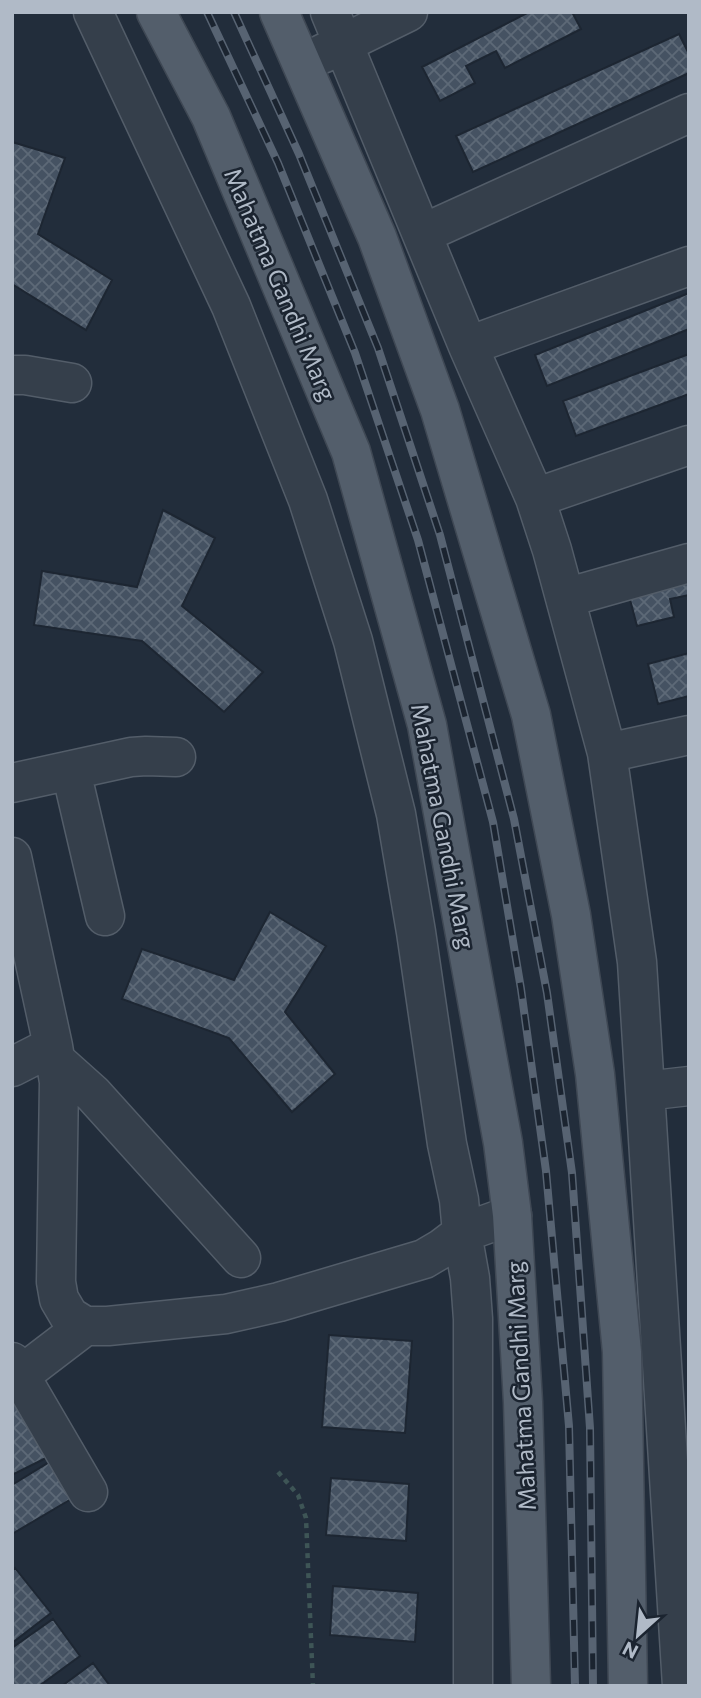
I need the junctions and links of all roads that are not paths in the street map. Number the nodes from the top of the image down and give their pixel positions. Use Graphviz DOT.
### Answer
graph roads {
  1 [pos="93,12"];
  2 [pos="156,12"];
  3 [pos="279,12"];
  4 [pos="408,12"];
  5 [pos="337,28"];
  6 [pos="302,64"];
  7 [pos="689,113"];
  8 [pos="422,234"];
  9 [pos="689,266"];
  10 [pos="468,346"];
  11 [pos="12,375"];
  12 [pos="72,383"];
  13 [pos="689,445"];
  14 [pos="535,498"];
  15 [pos="689,563"];
  16 [pos="565,598"];
  17 [pos="689,735"];
  18 [pos="607,753"];
  19 [pos="176,757"];
  20 [pos="71,771"];
  21 [pos="12,783"];
  22 [pos="12,858"];
  23 [pos="105,916"];
  24 [pos="54,1053"];
  25 [pos="12,1067"];
  26 [pos="689,1086"];
  27 [pos="645,1091"];
  28 [pos="512,1214"];
  29 [pos="462,1233"];
  30 [pos="241,1258"];
  31 [pos="85,1326"];
  32 [pos="15,1372"];
  33 [pos="88,1492"];
  34 [pos="473,1686"];
  35 [pos="531,1686"];
  36 [pos="628,1686"];
  37 [pos="682,1686"];
  1 -- 29 [label="street"];
  2 -- 28 [label="main road, Mahatma Gandhi Marg"];
  3 -- 6 [label="main road"];
  4 -- 5 [label="street"];
  5 -- 6 [label="street"];
  5 -- 8 [label="street"];
  6 -- 36 [label="main road"];
  7 -- 8 [label="street"];
  8 -- 10 [label="street"];
  9 -- 10 [label="street"];
  10 -- 14 [label="street"];
  11 -- 12 [label="street"];
  13 -- 14 [label="street"];
  14 -- 16 [label="street"];
  15 -- 16 [label="street"];
  16 -- 18 [label="street"];
  17 -- 18 [label="street"];
  18 -- 27 [label="street"];
  19 -- 20 [label="street"];
  20 -- 21 [label="street"];
  20 -- 23 [label="street"];
  22 -- 24 [label="street"];
  24 -- 25 [label="street"];
  24 -- 30 [label="street"];
  24 -- 31 [label="street"];
  26 -- 27 [label="street"];
  27 -- 37 [label="street"];
  28 -- 29 [label="street"];
  28 -- 35 [label="main road, Mahatma Gandhi Marg"];
  29 -- 31 [label="street"];
  29 -- 34 [label="street"];
  31 -- 32 [label="street"];
  32 -- 33 [label="street"];
}
